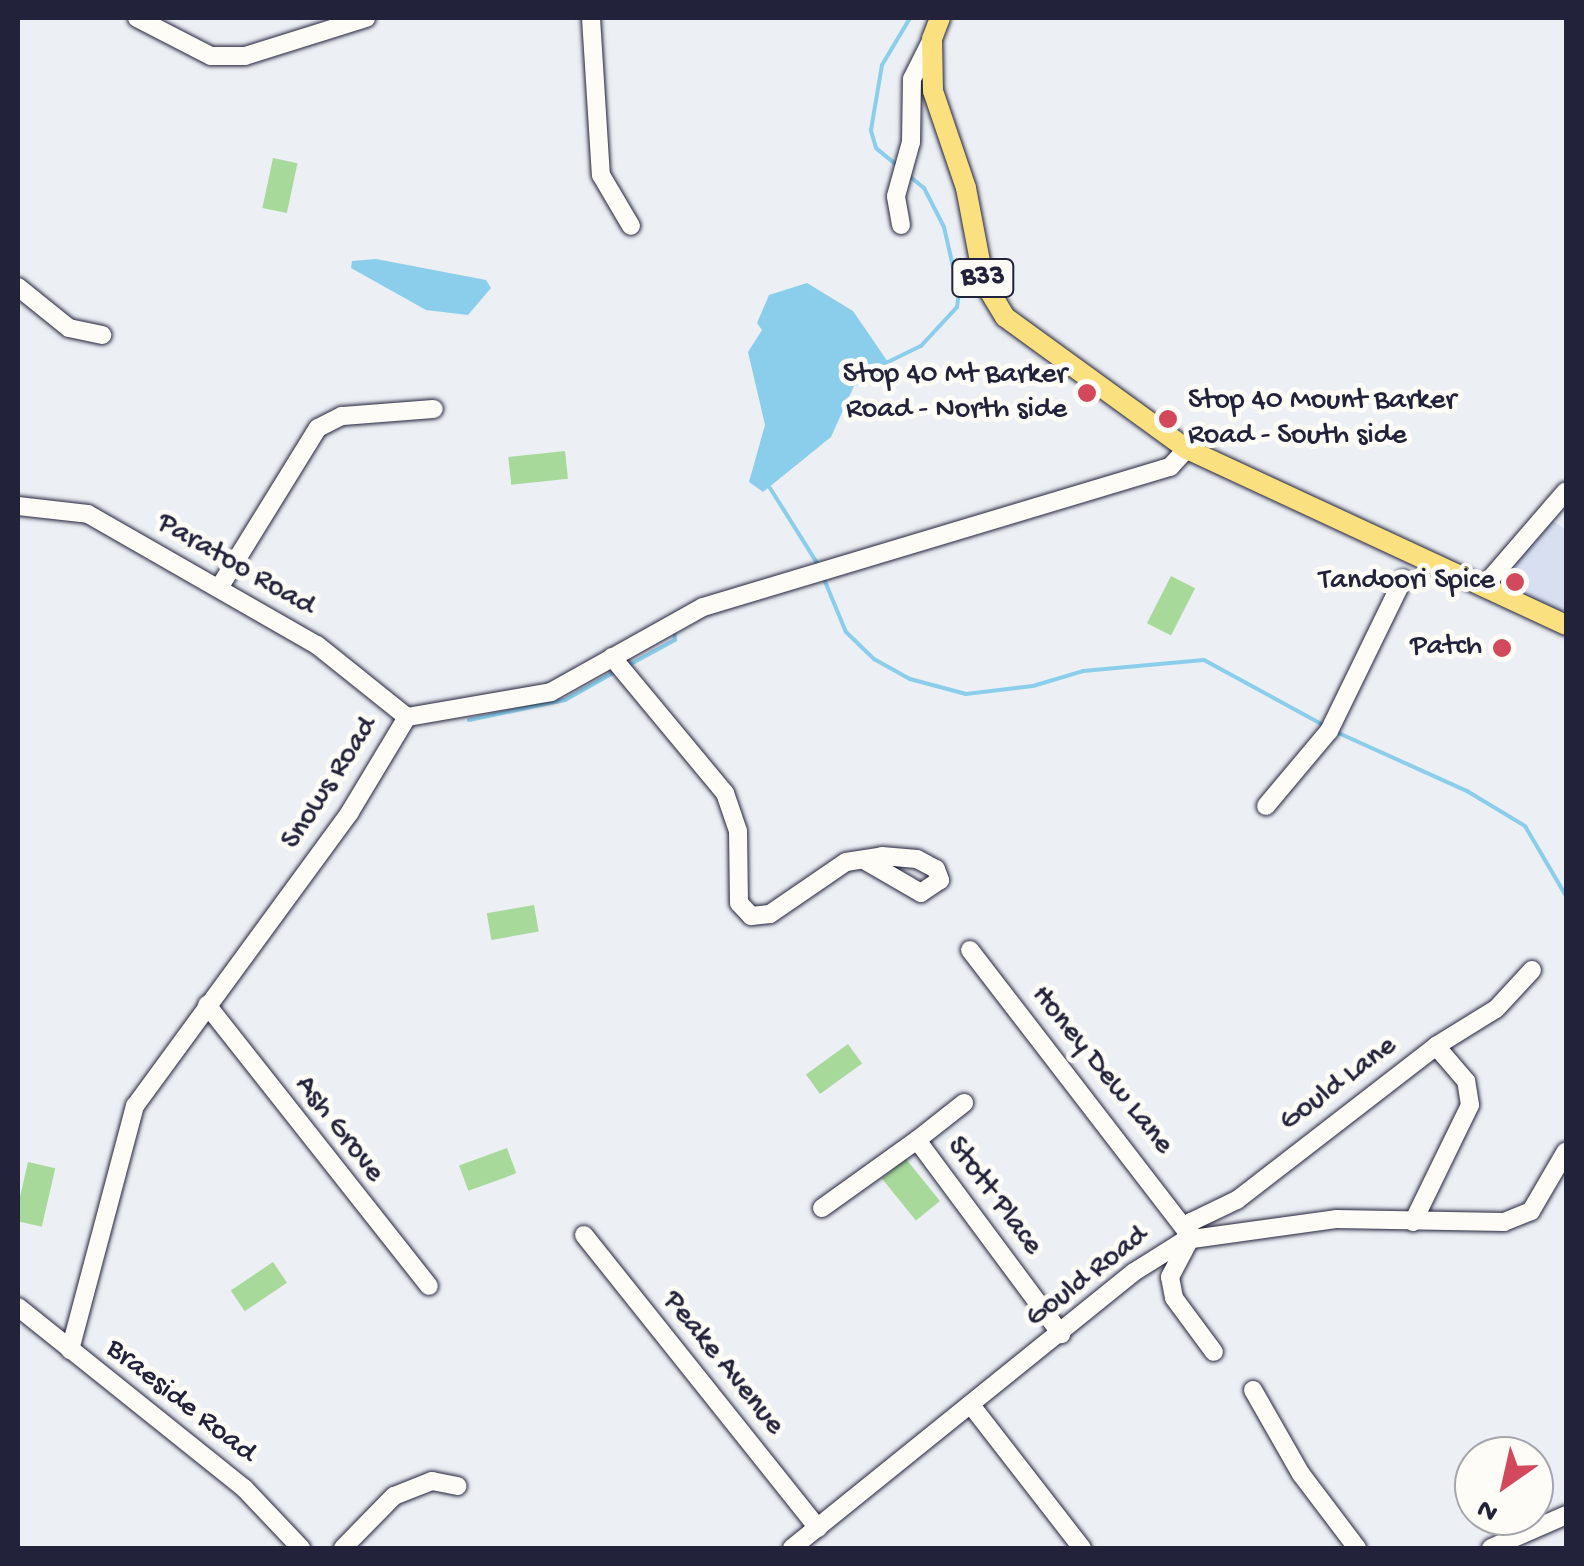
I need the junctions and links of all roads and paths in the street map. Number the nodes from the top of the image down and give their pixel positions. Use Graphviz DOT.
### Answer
graph roads {
  1 [pos="137,18"];
  2 [pos="366,18"];
  3 [pos="591,18"];
  4 [pos="940,18"];
  5 [pos="932,39"];
  6 [pos="901,225"];
  7 [pos="631,226"];
  8 [pos="18,287"];
  9 [pos="102,335"];
  10 [pos="434,408"];
  11 [pos="1187,449"];
  12 [pos="1566,492"];
  13 [pos="18,506"];
  14 [pos="1403,579"];
  15 [pos="1484,586"];
  16 [pos="219,588"];
  17 [pos="1566,625"];
  18 [pos="612,657"];
  19 [pos="406,717"];
  20 [pos="1266,806"];
  21 [pos="864,860"];
  22 [pos="970,950"];
  23 [pos="1532,970"];
  24 [pos="207,1004"];
  25 [pos="1436,1046"];
  26 [pos="964,1103"];
  27 [pos="916,1140"];
  28 [pos="1566,1151"];
  29 [pos="822,1208"];
  30 [pos="1413,1222"];
  31 [pos="584,1235"];
  32 [pos="1187,1236"];
  33 [pos="429,1286"];
  34 [pos="18,1306"];
  35 [pos="1061,1334"];
  36 [pos="70,1350"];
  37 [pos="1214,1352"];
  38 [pos="1253,1390"];
  39 [pos="971,1406"];
  40 [pos="458,1486"];
  41 [pos="1566,1515"];
  42 [pos="818,1528"];
  43 [pos="301,1548"];
  44 [pos="343,1548"];
  45 [pos="792,1548"];
  46 [pos="1082,1548"];
  47 [pos="1358,1548"];
  48 [pos="1492,1548"];
  1 -- 2 [label="street"];
  3 -- 7 [label="street"];
  4 -- 5 [label="main road, B33"];
  5 -- 6 [label="street"];
  5 -- 11 [label="main road, B33"];
  8 -- 9 [label="street"];
  10 -- 16 [label="street"];
  11 -- 15 [label="main road, B33"];
  11 -- 18 [label="street, Snows Road"];
  12 -- 15 [label="street"];
  13 -- 16 [label="street, Paratoo Road"];
  14 -- 20 [label="street"];
  15 -- 17 [label="main road, B33"];
  16 -- 19 [label="street, Paratoo Road"];
  18 -- 19 [label="street, Snows Road"];
  18 -- 21 [label="street"];
  19 -- 24 [label="street, Snows Road"];
  22 -- 32 [label="street, Honey Dew Lane"];
  23 -- 25 [label="street, Gould Lane"];
  24 -- 33 [label="street, Ash Grove"];
  24 -- 36 [label="street, Snows Road"];
  25 -- 30 [label="street"];
  25 -- 32 [label="street, Gould Lane"];
  26 -- 27 [label="street, Stott Place"];
  27 -- 29 [label="street, Stott Place"];
  27 -- 35 [label="street, Stott Place"];
  28 -- 30 [label="street, Gould Road"];
  30 -- 32 [label="street, Gould Road"];
  31 -- 42 [label="street, Peake Avenue"];
  32 -- 35 [label="street, Gould Road"];
  32 -- 37 [label="street"];
  34 -- 36 [label="street, Braeside Road"];
  35 -- 39 [label="street, Gould Road"];
  36 -- 43 [label="street, Braeside Road"];
  38 -- 47 [label="street"];
  39 -- 42 [label="street, Gould Road"];
  39 -- 46 [label="street"];
  40 -- 44 [label="street"];
  41 -- 48 [label="street"];
  42 -- 45 [label="street, Gould Road"];
}
